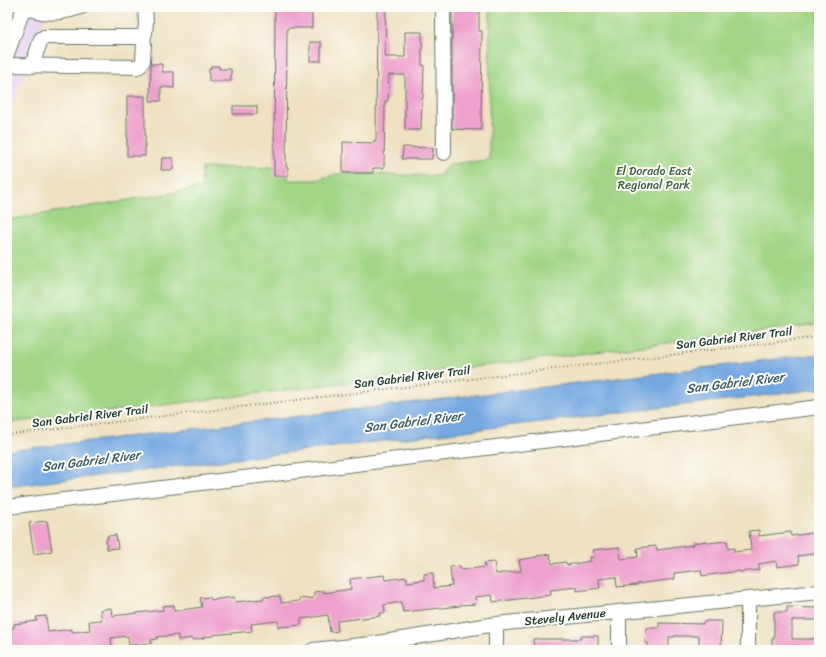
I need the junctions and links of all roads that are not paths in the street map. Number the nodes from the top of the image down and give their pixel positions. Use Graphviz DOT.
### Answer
graph roads {
  1 [pos="25,7"];
  2 [pos="81,7"];
  3 [pos="145,7"];
  4 [pos="443,7"];
  5 [pos="143,40"];
  6 [pos="7,54"];
  7 [pos="7,65"];
  8 [pos="32,66"];
  9 [pos="444,153"];
  10 [pos="819,407"];
  11 [pos="7,507"];
  12 [pos="819,592"];
  13 [pos="748,599"];
  14 [pos="619,612"];
  15 [pos="496,624"];
  16 [pos="371,647"];
  17 [pos="313,650"];
  18 [pos="496,650"];
  19 [pos="619,650"];
  20 [pos="748,650"];
  1 -- 2 [label="street"];
  1 -- 6 [label="street"];
  3 -- 5 [label="street"];
  4 -- 9 [label="street"];
  5 -- 8 [label="street"];
  5 -- 8 [label="street"];
  7 -- 8 [label="street"];
  10 -- 11 [label="street"];
  12 -- 13 [label="street, Stevely Avenue"];
  13 -- 14 [label="street, Stevely Avenue"];
  13 -- 20 [label="street"];
  14 -- 15 [label="street, Stevely Avenue"];
  14 -- 19 [label="street"];
  15 -- 16 [label="street, Stevely Avenue"];
  15 -- 18 [label="street"];
  16 -- 17 [label="street, Stevely Avenue"];
}
